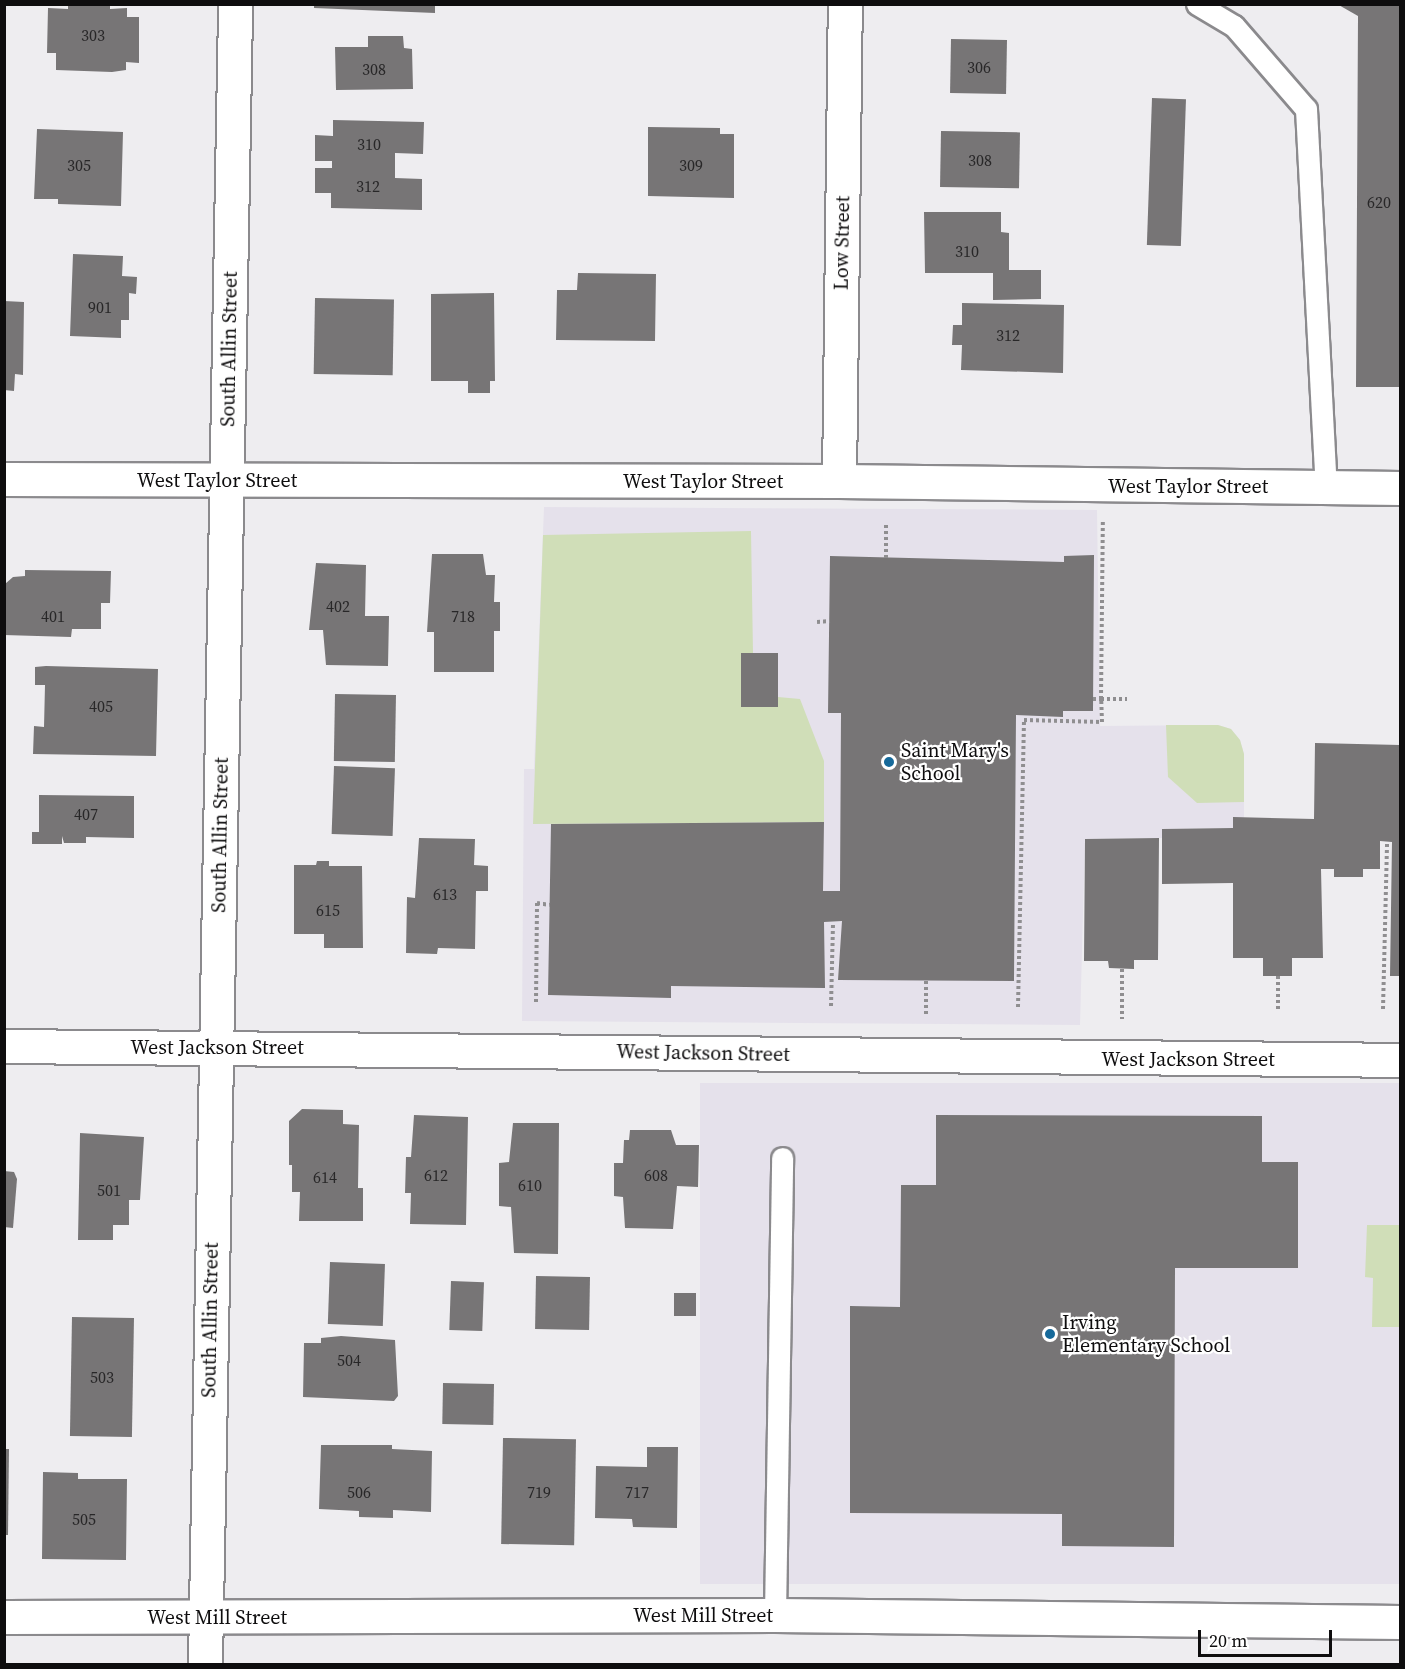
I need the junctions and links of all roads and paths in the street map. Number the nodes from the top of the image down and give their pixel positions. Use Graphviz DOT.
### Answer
graph roads {
  1 [pos="235,4"];
  2 [pos="845,4"];
  3 [pos="1197,4"];
  4 [pos="4,479"];
  5 [pos="227,481"];
  6 [pos="839,481"];
  7 [pos="1326,487"];
  8 [pos="1401,488"];
  9 [pos="1103,533"];
  10 [pos="886,535"];
  11 [pos="886,558"];
  12 [pos="1094,574"];
  13 [pos="1102,574"];
  14 [pos="830,621"];
  15 [pos="817,622"];
  16 [pos="1093,699"];
  17 [pos="1101,699"];
  18 [pos="1127,699"];
  19 [pos="1387,842"];
  20 [pos="550,905"];
  21 [pos="832,922"];
  22 [pos="1122,969"];
  23 [pos="1278,976"];
  24 [pos="536,1002"];
  25 [pos="831,1006"];
  26 [pos="1018,1007"];
  27 [pos="1278,1009"];
  28 [pos="1383,1009"];
  29 [pos="4,1046"];
  30 [pos="216,1047"];
  31 [pos="1122,1059"];
  32 [pos="1401,1060"];
  33 [pos="782,1158"];
  34 [pos="775,1615"];
  35 [pos="4,1617"];
  36 [pos="205,1618"];
  37 [pos="1401,1622"];
  38 [pos="205,1665"];
  1 -- 5 [label="street, South Allin Street"];
  2 -- 6 [label="street, Low Street"];
  3 -- 7 [label="lane"];
  4 -- 5 [label="street, West Taylor Street"];
  5 -- 6 [label="street, West Taylor Street"];
  5 -- 30 [label="street, South Allin Street"];
  6 -- 7 [label="street, West Taylor Street"];
  7 -- 8 [label="street, West Taylor Street"];
  9 -- 13 [label="path"];
  10 -- 11 [label="path"];
  12 -- 13 [label="path"];
  13 -- 17 [label="path"];
  14 -- 15 [label="path"];
  16 -- 17 [label="path"];
  17 -- 18 [label="path"];
  17 -- 26 [label="path"];
  19 -- 28 [label="path"];
  20 -- 24 [label="path"];
  21 -- 25 [label="path"];
  22 -- 31 [label="path"];
  23 -- 27 [label="path"];
  29 -- 30 [label="street, West Jackson Street"];
  30 -- 31 [label="street, West Jackson Street"];
  30 -- 36 [label="street, South Allin Street"];
  31 -- 32 [label="street, West Jackson Street"];
  33 -- 34 [label="lane"];
  34 -- 36 [label="street, West Mill Street"];
  34 -- 37 [label="street, West Mill Street"];
  35 -- 36 [label="street, West Mill Street"];
  36 -- 38 [label="street, South Allin Street"];
}
